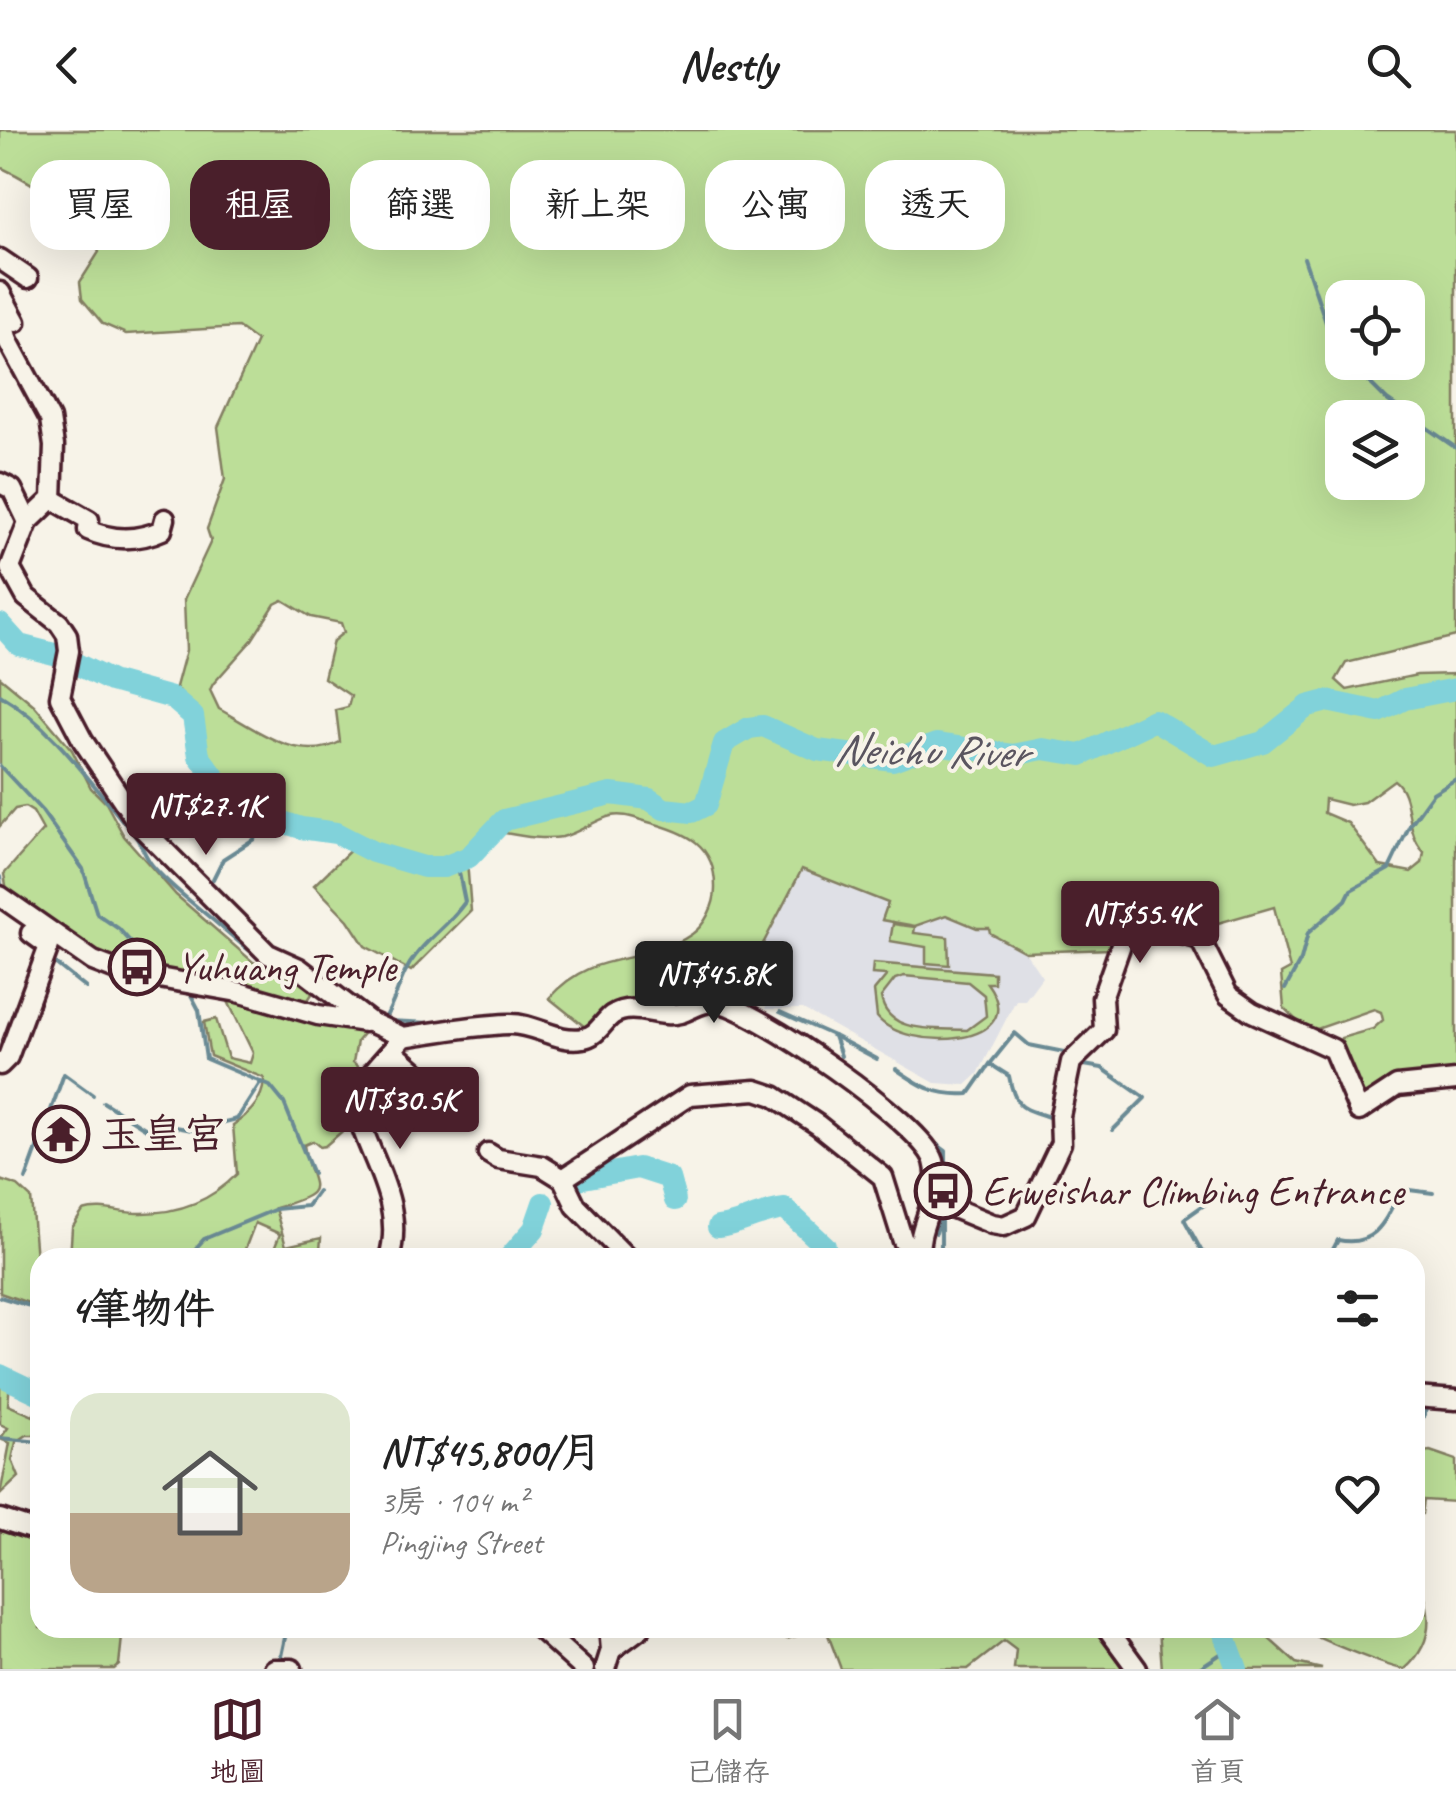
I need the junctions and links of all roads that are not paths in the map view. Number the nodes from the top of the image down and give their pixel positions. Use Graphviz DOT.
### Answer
graph roads {
  1 [pos="0,259"];
  2 [pos="28,278"];
  3 [pos="0,292"];
  4 [pos="0,312"];
  5 [pos="7,355"];
  6 [pos="0,482"];
  7 [pos="52,499"];
  8 [pos="165,519"];
  9 [pos="28,522"];
  10 [pos="0,896"];
  11 [pos="0,908"];
  12 [pos="370,1022"];
  13 [pos="397,1044"];
  14 [pos="0,1065"];
  15 [pos="1456,1080"];
  16 [pos="402,1122"];
  17 [pos="488,1153"];
  18 [pos="562,1179"];
  19 [pos="934,1200"];
  20 [pos="392,1248"];
  21 [pos="617,1248"];
  22 [pos="912,1248"];
  23 [pos="921,1248"];
  24 [pos="1456,1400"];
  25 [pos="1425,1402"];
  26 [pos="0,1518"];
  27 [pos="30,1528"];
  28 [pos="550,1638"];
  29 [pos="609,1638"];
  30 [pos="628,1638"];
  31 [pos="1114,1638"];
  32 [pos="611,1650"];
  33 [pos="274,1669"];
  34 [pos="292,1669"];
  35 [pos="584,1669"];
  36 [pos="605,1669"];
  37 [pos="1137,1669"];
  1 -- 2 [label="street"];
  3 -- 5 [label="street"];
  4 -- 5 [label="street"];
  5 -- 7 [label="street"];
  6 -- 9 [label="street"];
  7 -- 8 [label="street"];
  7 -- 9 [label="street"];
  9 -- 12 [label="street"];
  10 -- 12 [label="street"];
  11 -- 14 [label="street"];
  12 -- 13 [label="street"];
  13 -- 16 [label="street"];
  13 -- 19 [label="street"];
  13 -- 20 [label="street"];
  15 -- 19 [label="street"];
  17 -- 18 [label="street"];
  18 -- 21 [label="street"];
  18 -- 22 [label="street"];
  19 -- 23 [label="street"];
  24 -- 25 [label="street"];
  26 -- 27 [label="street"];
  28 -- 35 [label="street"];
  29 -- 32 [label="street"];
  30 -- 32 [label="street"];
  31 -- 37 [label="street"];
  32 -- 36 [label="street"];
  33 -- 34 [label="street"];
}
